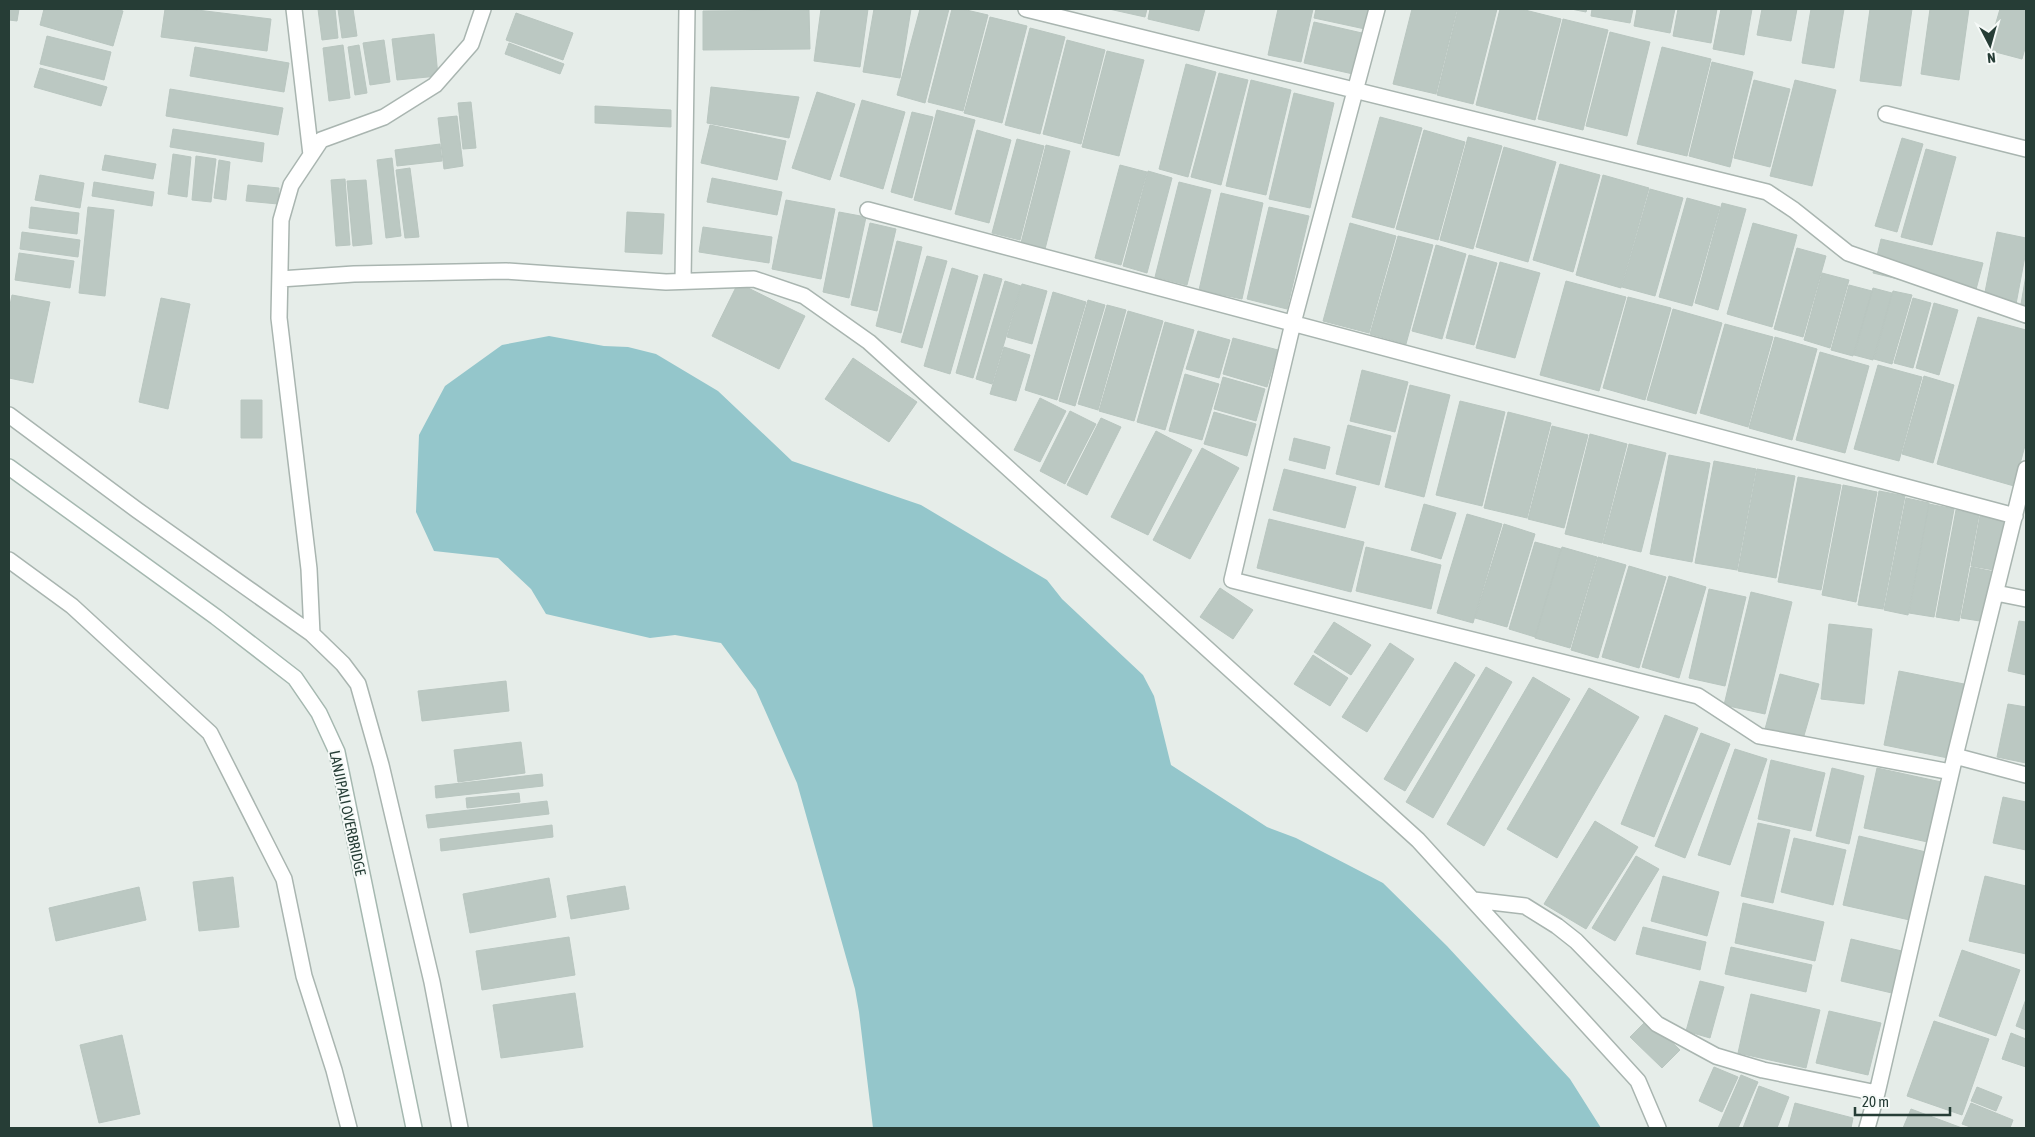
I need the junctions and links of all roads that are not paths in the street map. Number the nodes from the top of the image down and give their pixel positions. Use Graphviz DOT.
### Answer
graph roads {
  1 [pos="294,9"];
  2 [pos="483,9"];
  3 [pos="687,9"];
  4 [pos="1026,9"];
  5 [pos="1377,9"];
  6 [pos="1355,90"];
  7 [pos="1886,114"];
  8 [pos="2026,149"];
  9 [pos="311,155"];
  10 [pos="868,210"];
  11 [pos="280,278"];
  12 [pos="683,281"];
  13 [pos="2026,316"];
  14 [pos="1294,323"];
  15 [pos="9,415"];
  16 [pos="9,468"];
  17 [pos="2026,469"];
  18 [pos="2015,516"];
  19 [pos="9,560"];
  20 [pos="1996,593"];
  21 [pos="2026,599"];
  22 [pos="312,634"];
  23 [pos="1955,756"];
  24 [pos="1951,772"];
  25 [pos="2026,775"];
  26 [pos="1474,900"];
  27 [pos="1877,1093"];
  28 [pos="349,1128"];
  29 [pos="414,1128"];
  30 [pos="460,1128"];
  31 [pos="1658,1128"];
  32 [pos="1867,1128"];
  1 -- 9 [label="street"];
  2 -- 9 [label="street"];
  3 -- 12 [label="street"];
  4 -- 6 [label="street"];
  5 -- 6 [label="street"];
  6 -- 13 [label="street"];
  6 -- 14 [label="street"];
  7 -- 8 [label="street"];
  9 -- 11 [label="street"];
  10 -- 14 [label="street"];
  11 -- 12 [label="street"];
  11 -- 22 [label="street"];
  12 -- 26 [label="street"];
  14 -- 18 [label="street"];
  14 -- 24 [label="street"];
  15 -- 22 [label="street"];
  16 -- 29 [label="street, LANJIPALI OVERBRIDGE"];
  17 -- 18 [label="street"];
  18 -- 20 [label="street"];
  19 -- 28 [label="street"];
  20 -- 21 [label="street"];
  20 -- 23 [label="street"];
  22 -- 30 [label="street"];
  23 -- 24 [label="street"];
  23 -- 25 [label="street"];
  24 -- 27 [label="street"];
  26 -- 27 [label="street"];
  26 -- 31 [label="street"];
  27 -- 32 [label="street"];
}
